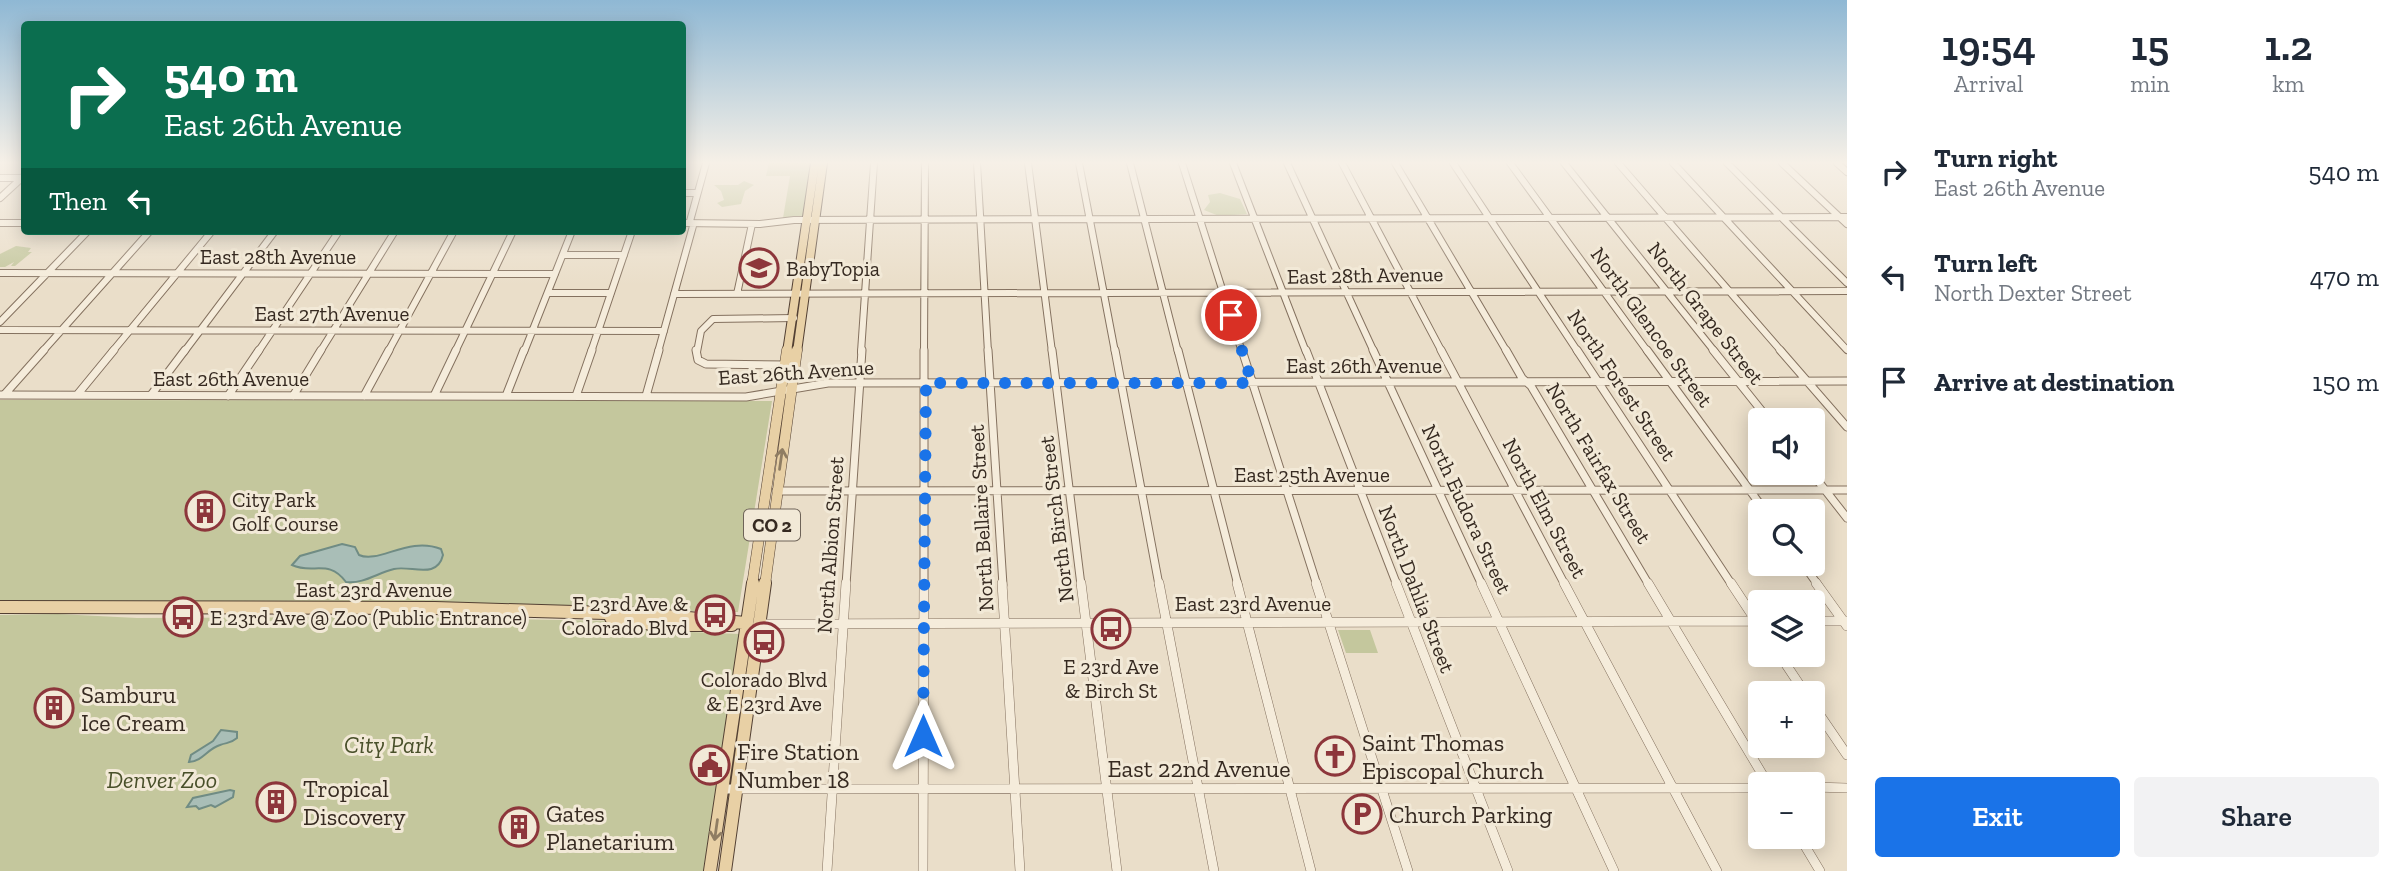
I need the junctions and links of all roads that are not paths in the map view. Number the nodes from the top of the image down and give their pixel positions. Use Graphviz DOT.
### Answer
graph roads {
  1 [pos="696,204"];
  2 [pos="813,204"];
  3 [pos="815,204"];
  4 [pos="871,204"];
  5 [pos="926,204"];
  6 [pos="980,204"];
  7 [pos="1034,204"];
  8 [pos="1088,204"];
  9 [pos="1142,204"];
  10 [pos="1195,204"];
  11 [pos="1249,204"];
  12 [pos="1305,204"];
  13 [pos="1363,204"];
  14 [pos="1419,204"];
  15 [pos="1479,204"];
  16 [pos="1539,204"];
  17 [pos="1596,204"];
  18 [pos="1653,204"];
  19 [pos="1710,204"];
  20 [pos="1768,204"];
  21 [pos="1828,204"];
  22 [pos="1488,217"];
  23 [pos="1549,217"];
  24 [pos="1607,217"];
  25 [pos="1665,217"];
  26 [pos="1723,217"];
  27 [pos="1782,217"];
  28 [pos="1843,217"];
  29 [pos="1312,218"];
  30 [pos="1370,218"];
  31 [pos="1427,218"];
  32 [pos="1036,219"];
  33 [pos="1091,219"];
  34 [pos="1146,219"];
  35 [pos="1200,219"];
  36 [pos="1255,219"];
  37 [pos="812,220"];
  38 [pos="926,220"];
  39 [pos="981,220"];
  40 [pos="870,221"];
  41 [pos="0,223"];
  42 [pos="21,223"];
  43 [pos="686,223"];
  44 [pos="691,223"];
  45 [pos="1847,224"];
  46 [pos="751,225"];
  47 [pos="84,235"];
  48 [pos="146,235"];
  49 [pos="209,235"];
  50 [pos="272,235"];
  51 [pos="336,235"];
  52 [pos="392,235"];
  53 [pos="452,235"];
  54 [pos="511,235"];
  55 [pos="570,235"];
  56 [pos="631,235"];
  57 [pos="563,255"];
  58 [pos="624,255"];
  59 [pos="0,273"];
  60 [pos="47,273"];
  61 [pos="113,273"];
  62 [pos="177,273"];
  63 [pos="243,273"];
  64 [pos="310,274"];
  65 [pos="368,274"];
  66 [pos="431,274"];
  67 [pos="493,274"];
  68 [pos="555,274"];
  69 [pos="1847,283"];
  70 [pos="1847,290"];
  71 [pos="1408,291"];
  72 [pos="1471,291"];
  73 [pos="1538,291"];
  74 [pos="1604,291"];
  75 [pos="1667,291"];
  76 [pos="1729,291"];
  77 [pos="1792,291"];
  78 [pos="548,292"];
  79 [pos="1345,292"];
  80 [pos="611,293"];
  81 [pos="1284,293"];
  82 [pos="674,294"];
  83 [pos="737,294"];
  84 [pos="866,294"];
  85 [pos="926,294"];
  86 [pos="985,294"];
  87 [pos="1045,294"];
  88 [pos="1105,294"];
  89 [pos="1165,294"];
  90 [pos="1224,294"];
  91 [pos="802,295"];
  92 [pos="794,318"];
  93 [pos="0,322"];
  94 [pos="0,330"];
  95 [pos="62,330"];
  96 [pos="131,330"];
  97 [pos="200,330"];
  98 [pos="272,330"];
  99 [pos="333,330"];
  100 [pos="399,330"];
  101 [pos="466,331"];
  102 [pos="532,331"];
  103 [pos="598,331"];
  104 [pos="664,331"];
  105 [pos="1847,350"];
  106 [pos="787,365"];
  107 [pos="1458,382"];
  108 [pos="1527,382"];
  109 [pos="1598,382"];
  110 [pos="1670,382"];
  111 [pos="1738,382"];
  112 [pos="1808,382"];
  113 [pos="1847,382"];
  114 [pos="860,383"];
  115 [pos="926,383"];
  116 [pos="990,383"];
  117 [pos="1056,383"];
  118 [pos="1122,383"];
  119 [pos="1188,383"];
  120 [pos="1252,383"];
  121 [pos="1319,383"];
  122 [pos="1388,383"];
  123 [pos="788,390"];
  124 [pos="2,395"];
  125 [pos="77,395"];
  126 [pos="151,395"];
  127 [pos="228,396"];
  128 [pos="293,396"];
  129 [pos="364,396"];
  130 [pos="434,396"];
  131 [pos="506,396"];
  132 [pos="576,396"];
  133 [pos="646,396"];
  134 [pos="1759,408"];
  135 [pos="1847,427"];
  136 [pos="1821,485"];
  137 [pos="1516,490"];
  138 [pos="1594,490"];
  139 [pos="1672,490"];
  140 [pos="1750,490"];
  141 [pos="1825,490"];
  142 [pos="1847,490"];
  143 [pos="776,491"];
  144 [pos="853,491"];
  145 [pos="1142,491"];
  146 [pos="1214,491"];
  147 [pos="1287,491"];
  148 [pos="1361,491"];
  149 [pos="1439,491"];
  150 [pos="925,492"];
  151 [pos="998,492"];
  152 [pos="1070,492"];
  153 [pos="1756,499"];
  154 [pos="1847,518"];
  155 [pos="1812,576"];
  156 [pos="1748,606"];
  157 [pos="0,607"];
  158 [pos="537,611"];
  159 [pos="0,613"];
  160 [pos="492,615"];
  161 [pos="1671,621"];
  162 [pos="1167,622"];
  163 [pos="1248,622"];
  164 [pos="1329,622"];
  165 [pos="1411,622"];
  166 [pos="1499,622"];
  167 [pos="1585,622"];
  168 [pos="1825,622"];
  169 [pos="924,623"];
  170 [pos="1005,623"];
  171 [pos="1086,623"];
  172 [pos="1748,623"];
  173 [pos="1846,623"];
  174 [pos="753,624"];
  175 [pos="843,624"];
  176 [pos="1825,723"];
  177 [pos="1847,755"];
  178 [pos="1761,772"];
  179 [pos="1382,788"];
  180 [pos="1476,788"];
  181 [pos="1576,788"];
  182 [pos="1673,788"];
  183 [pos="1748,788"];
  184 [pos="1825,788"];
  185 [pos="1847,788"];
  186 [pos="729,789"];
  187 [pos="832,789"];
  188 [pos="923,789"];
  189 [pos="1015,789"];
  190 [pos="1107,789"];
  191 [pos="1198,789"];
  192 [pos="1290,789"];
  193 [pos="1807,849"];
  194 [pos="710,871"];
  195 [pos="725,871"];
  196 [pos="827,871"];
  197 [pos="923,871"];
  198 [pos="1020,871"];
  199 [pos="1117,871"];
  200 [pos="1214,871"];
  201 [pos="1311,871"];
  202 [pos="1408,871"];
  203 [pos="1508,871"];
  204 [pos="1614,871"];
  205 [pos="1717,871"];
  206 [pos="1820,871"];
  1 -- 44 [label="street"];
  2 -- 37 [label="main road, CO 2"];
  3 -- 37 [label="main road, CO 2"];
  4 -- 40 [label="street, North Albion Street"];
  5 -- 38 [label="street"];
  6 -- 39 [label="street, North Bellaire Street"];
  7 -- 32 [label="street, North Birch Street"];
  8 -- 33 [label="street"];
  9 -- 34 [label="street"];
  10 -- 35 [label="street"];
  11 -- 36 [label="street, North Dahlia Street"];
  12 -- 29 [label="street, North Eudora Street"];
  13 -- 30 [label="street, North Elm Street"];
  14 -- 31 [label="street, North Fairfax Street"];
  15 -- 22 [label="street, North Forest Street"];
  16 -- 23 [label="street, North Glencoe Street"];
  17 -- 24 [label="street, North Grape Street"];
  18 -- 25 [label="street"];
  19 -- 26 [label="street"];
  20 -- 27 [label="street"];
  21 -- 28 [label="street"];
  22 -- 23 [label="street"];
  22 -- 31 [label="street"];
  22 -- 73 [label="street, North Forest Street"];
  23 -- 24 [label="street"];
  23 -- 74 [label="street, North Glencoe Street"];
  24 -- 25 [label="street"];
  24 -- 75 [label="street, North Grape Street"];
  25 -- 26 [label="street"];
  25 -- 76 [label="street"];
  26 -- 27 [label="street"];
  26 -- 77 [label="street"];
  27 -- 28 [label="street"];
  27 -- 69 [label="street"];
  28 -- 45 [label="street"];
  29 -- 30 [label="street"];
  29 -- 36 [label="street"];
  29 -- 79 [label="street, North Eudora Street"];
  30 -- 31 [label="street"];
  30 -- 71 [label="street, North Elm Street"];
  31 -- 72 [label="street, North Fairfax Street"];
  32 -- 33 [label="street"];
  32 -- 39 [label="street"];
  32 -- 87 [label="street, North Birch Street"];
  33 -- 34 [label="street"];
  33 -- 88 [label="street"];
  34 -- 35 [label="street"];
  34 -- 89 [label="street"];
  35 -- 36 [label="street"];
  35 -- 90 [label="street"];
  36 -- 81 [label="street, North Dahlia Street"];
  37 -- 40 [label="street"];
  37 -- 46 [label="street"];
  37 -- 91 [label="main road, CO 2"];
  38 -- 39 [label="street"];
  38 -- 40 [label="street"];
  38 -- 85 [label="street"];
  39 -- 86 [label="street, North Bellaire Street"];
  40 -- 84 [label="street, North Albion Street"];
  41 -- 42 [label="street"];
  43 -- 44 [label="street"];
  44 -- 46 [label="street"];
  44 -- 82 [label="street"];
  46 -- 83 [label="street"];
  47 -- 60 [label="street"];
  48 -- 61 [label="street"];
  49 -- 62 [label="street"];
  50 -- 63 [label="street"];
  51 -- 64 [label="street"];
  52 -- 65 [label="street"];
  53 -- 66 [label="street"];
  54 -- 67 [label="street"];
  55 -- 57 [label="street"];
  56 -- 58 [label="street"];
  57 -- 58 [label="street"];
  57 -- 68 [label="street"];
  58 -- 80 [label="street"];
  59 -- 60 [label="street, East 28th Avenue"];
  60 -- 61 [label="street, East 28th Avenue"];
  60 -- 93 [label="street"];
  61 -- 62 [label="street, East 28th Avenue"];
  61 -- 95 [label="street"];
  62 -- 63 [label="street, East 28th Avenue"];
  62 -- 96 [label="street"];
  63 -- 64 [label="street, East 28th Avenue"];
  63 -- 97 [label="street"];
  64 -- 65 [label="street, East 28th Avenue"];
  64 -- 98 [label="street"];
  65 -- 66 [label="street, East 28th Avenue"];
  65 -- 99 [label="street"];
  66 -- 67 [label="street, East 28th Avenue"];
  66 -- 100 [label="street"];
  67 -- 68 [label="street, East 28th Avenue"];
  67 -- 101 [label="street"];
  68 -- 78 [label="street"];
  70 -- 77 [label="street, East 28th Avenue"];
  71 -- 72 [label="street, East 28th Avenue"];
  71 -- 79 [label="street, East 28th Avenue"];
  71 -- 107 [label="street, North Elm Street"];
  72 -- 73 [label="street, East 28th Avenue"];
  72 -- 108 [label="street, North Fairfax Street"];
  73 -- 74 [label="street, East 28th Avenue"];
  73 -- 109 [label="street, North Forest Street"];
  74 -- 75 [label="street, East 28th Avenue"];
  74 -- 110 [label="street, North Glencoe Street"];
  75 -- 76 [label="street, East 28th Avenue"];
  75 -- 111 [label="street, North Grape Street"];
  76 -- 77 [label="street, East 28th Avenue"];
  76 -- 112 [label="street"];
  77 -- 105 [label="street"];
  78 -- 80 [label="street"];
  78 -- 102 [label="street"];
  79 -- 81 [label="street, East 28th Avenue"];
  79 -- 122 [label="street, North Eudora Street"];
  80 -- 103 [label="street"];
  81 -- 90 [label="street, East 28th Avenue"];
  81 -- 121 [label="street, North Dahlia Street"];
  82 -- 83 [label="street, East 28th Avenue"];
  82 -- 104 [label="street"];
  83 -- 91 [label="street, East 28th Avenue"];
  84 -- 85 [label="street, East 28th Avenue"];
  84 -- 91 [label="street, East 28th Avenue"];
  84 -- 114 [label="street, North Albion Street"];
  85 -- 86 [label="street, East 28th Avenue"];
  85 -- 115 [label="street"];
  86 -- 87 [label="street, East 28th Avenue"];
  86 -- 116 [label="street, North Bellaire Street"];
  87 -- 88 [label="street, East 28th Avenue"];
  87 -- 117 [label="street, North Birch Street"];
  88 -- 89 [label="street, East 28th Avenue"];
  88 -- 118 [label="street"];
  89 -- 90 [label="street, East 28th Avenue"];
  89 -- 119 [label="street"];
  90 -- 120 [label="street"];
  91 -- 92 [label="main road, CO 2"];
  91 -- 123 [label="main road, CO 2"];
  92 -- 106 [label="main road, CO 2"];
  92 -- 106 [label="street"];
  94 -- 95 [label="street, East 27th Avenue"];
  95 -- 96 [label="street, East 27th Avenue"];
  95 -- 124 [label="street"];
  96 -- 97 [label="street, East 27th Avenue"];
  96 -- 125 [label="street"];
  97 -- 98 [label="street, East 27th Avenue"];
  97 -- 126 [label="street"];
  98 -- 99 [label="street, East 27th Avenue"];
  98 -- 127 [label="street"];
  99 -- 100 [label="street, East 27th Avenue"];
  99 -- 128 [label="street"];
  100 -- 101 [label="street, East 27th Avenue"];
  100 -- 129 [label="street"];
  101 -- 102 [label="street, East 27th Avenue"];
  101 -- 130 [label="street"];
  102 -- 103 [label="street, East 27th Avenue"];
  102 -- 131 [label="street"];
  103 -- 104 [label="street, East 27th Avenue"];
  103 -- 132 [label="street"];
  104 -- 133 [label="street"];
  106 -- 123 [label="main road, CO 2"];
  107 -- 108 [label="street, East 26th Avenue"];
  107 -- 122 [label="street, East 26th Avenue"];
  107 -- 137 [label="street, North Elm Street"];
  108 -- 109 [label="street, East 26th Avenue"];
  108 -- 138 [label="street, North Fairfax Street"];
  109 -- 110 [label="street, East 26th Avenue"];
  109 -- 139 [label="street, North Forest Street"];
  110 -- 111 [label="street, East 26th Avenue"];
  110 -- 140 [label="street, North Glencoe Street"];
  111 -- 112 [label="street, East 26th Avenue"];
  111 -- 134 [label="street, North Grape Street"];
  112 -- 113 [label="street, East 26th Avenue"];
  112 -- 135 [label="street"];
  114 -- 115 [label="street, East 26th Avenue"];
  114 -- 123 [label="street, East 26th Avenue"];
  114 -- 144 [label="street, North Albion Street"];
  115 -- 116 [label="street, East 26th Avenue"];
  115 -- 150 [label="street"];
  116 -- 117 [label="street, East 26th Avenue"];
  116 -- 151 [label="street, North Bellaire Street"];
  117 -- 118 [label="street, East 26th Avenue"];
  117 -- 152 [label="street, North Birch Street"];
  118 -- 119 [label="street, East 26th Avenue"];
  118 -- 145 [label="street"];
  119 -- 120 [label="street, East 26th Avenue"];
  119 -- 146 [label="street"];
  120 -- 121 [label="street, East 26th Avenue"];
  120 -- 147 [label="street"];
  121 -- 122 [label="street, East 26th Avenue"];
  121 -- 148 [label="street, North Dahlia Street"];
  122 -- 149 [label="street, North Eudora Street"];
  123 -- 133 [label="street, East 26th Avenue"];
  143 -- 123 [label="main road, CO 2, one-way"];
  123 -- 174 [label="main road, CO 2"];
  124 -- 125 [label="street, East 26th Avenue"];
  125 -- 126 [label="street, East 26th Avenue"];
  126 -- 127 [label="street, East 26th Avenue"];
  127 -- 128 [label="street, East 26th Avenue"];
  128 -- 129 [label="street, East 26th Avenue"];
  129 -- 130 [label="street, East 26th Avenue"];
  130 -- 131 [label="street, East 26th Avenue"];
  131 -- 132 [label="street, East 26th Avenue"];
  132 -- 133 [label="street, East 26th Avenue"];
  136 -- 141 [label="street"];
  137 -- 138 [label="street, East 25th Avenue"];
  137 -- 149 [label="street, East 25th Avenue"];
  137 -- 167 [label="street, North Elm Street"];
  138 -- 139 [label="street, East 25th Avenue"];
  138 -- 161 [label="street, North Fairfax Street"];
  139 -- 140 [label="street, East 25th Avenue"];
  139 -- 156 [label="street, North Forest Street"];
  140 -- 141 [label="street, East 25th Avenue"];
  140 -- 153 [label="street, North Glencoe Street"];
  141 -- 142 [label="street, East 25th Avenue"];
  141 -- 154 [label="street"];
  143 -- 144 [label="street, East 25th Avenue"];
  143 -- 174 [label="main road, CO 2"];
  144 -- 150 [label="street, East 25th Avenue"];
  144 -- 175 [label="street, North Albion Street"];
  145 -- 146 [label="street, East 25th Avenue"];
  145 -- 152 [label="street, East 25th Avenue"];
  145 -- 162 [label="street"];
  146 -- 147 [label="street, East 25th Avenue"];
  146 -- 163 [label="street"];
  147 -- 148 [label="street, East 25th Avenue"];
  147 -- 164 [label="street"];
  148 -- 149 [label="street, East 25th Avenue"];
  148 -- 165 [label="street, North Dahlia Street"];
  149 -- 166 [label="street, North Eudora Street"];
  150 -- 151 [label="street, East 25th Avenue"];
  150 -- 169 [label="street"];
  151 -- 152 [label="street, East 25th Avenue"];
  151 -- 170 [label="street, North Bellaire Street"];
  152 -- 171 [label="street, North Birch Street"];
  155 -- 173 [label="street"];
  157 -- 158 [label="main road, East 23rd Avenue"];
  158 -- 160 [label="main road"];
  158 -- 174 [label="main road, East 23rd Avenue"];
  159 -- 160 [label="main road, East 23rd Avenue"];
  160 -- 174 [label="main road, East 23rd Avenue"];
  161 -- 167 [label="street, East 23rd Avenue"];
  161 -- 172 [label="street, East 23rd Avenue"];
  161 -- 178 [label="street, North Fairfax Street"];
  162 -- 163 [label="street, East 23rd Avenue"];
  162 -- 171 [label="street, East 23rd Avenue"];
  162 -- 191 [label="street"];
  163 -- 164 [label="street, East 23rd Avenue"];
  163 -- 192 [label="street"];
  164 -- 165 [label="street, East 23rd Avenue"];
  164 -- 179 [label="street"];
  165 -- 166 [label="street, East 23rd Avenue"];
  165 -- 180 [label="street, North Dahlia Street"];
  166 -- 167 [label="street, East 23rd Avenue"];
  166 -- 181 [label="street, North Eudora Street"];
  167 -- 182 [label="street, North Elm Street"];
  168 -- 173 [label="street"];
  169 -- 170 [label="street, East 23rd Avenue"];
  169 -- 175 [label="street, East 23rd Avenue"];
  169 -- 188 [label="street"];
  170 -- 171 [label="street, East 23rd Avenue"];
  170 -- 189 [label="street, North Bellaire Street"];
  171 -- 190 [label="street, North Birch Street"];
  174 -- 175 [label="street, East 23rd Avenue"];
  174 -- 186 [label="main road, CO 2"];
  175 -- 187 [label="street, North Albion Street"];
  176 -- 177 [label="street"];
  179 -- 180 [label="street, East 22nd Avenue"];
  179 -- 192 [label="street, East 22nd Avenue"];
  179 -- 202 [label="street"];
  180 -- 181 [label="street, East 22nd Avenue"];
  180 -- 203 [label="street, North Dahlia Street"];
  181 -- 182 [label="street, East 22nd Avenue"];
  181 -- 204 [label="street, North Eudora Street"];
  182 -- 183 [label="street, East 22nd Avenue"];
  182 -- 205 [label="street, North Elm Street"];
  184 -- 185 [label="street"];
  186 -- 187 [label="street, East 22nd Avenue"];
  186 -- 194 [label="main road, CO 2, one-way"];
  186 -- 195 [label="main road, CO 2"];
  187 -- 188 [label="street, East 22nd Avenue"];
  187 -- 196 [label="street, North Albion Street"];
  188 -- 189 [label="street, East 22nd Avenue"];
  188 -- 197 [label="street"];
  189 -- 190 [label="street, East 22nd Avenue"];
  189 -- 198 [label="street, North Bellaire Street"];
  190 -- 191 [label="street, East 22nd Avenue"];
  190 -- 199 [label="street, North Birch Street"];
  191 -- 192 [label="street, East 22nd Avenue"];
  191 -- 200 [label="street"];
  192 -- 201 [label="street"];
  193 -- 206 [label="street"];
}
